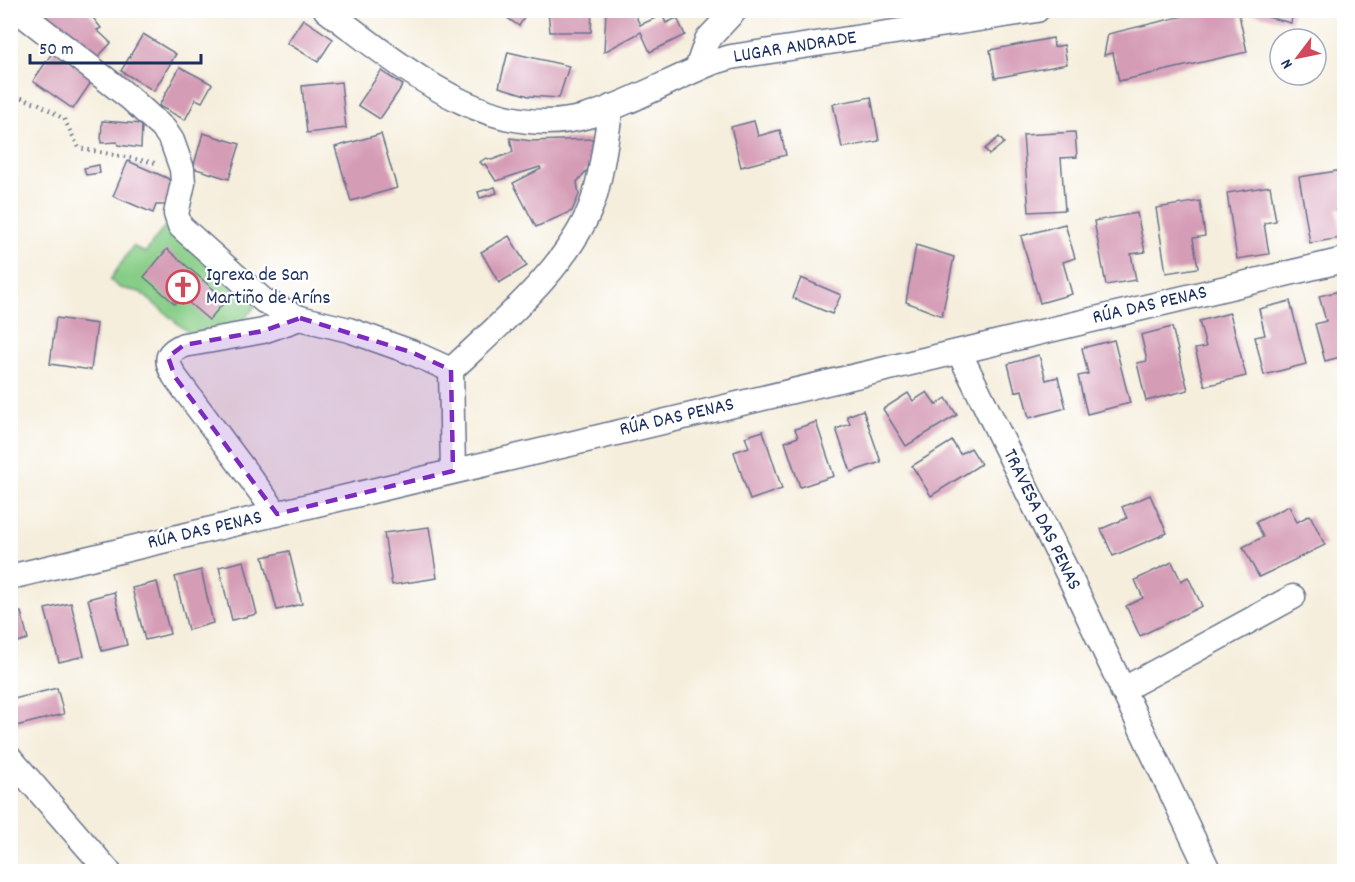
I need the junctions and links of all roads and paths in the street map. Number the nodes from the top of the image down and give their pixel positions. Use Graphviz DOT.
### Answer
graph roads {
  1 [pos="17,10"];
  2 [pos="326,10"];
  3 [pos="735,10"];
  4 [pos="1037,10"];
  5 [pos="697,69"];
  6 [pos="10,94"];
  7 [pos="611,107"];
  8 [pos="182,169"];
  9 [pos="1344,260"];
  10 [pos="300,318"];
  11 [pos="959,352"];
  12 [pos="451,370"];
  13 [pos="453,471"];
  14 [pos="277,514"];
  15 [pos="10,578"];
  16 [pos="1293,597"];
  17 [pos="1122,690"];
  18 [pos="10,758"];
  19 [pos="109,872"];
  20 [pos="1209,872"];
  1 -- 8 [label="street"];
  2 -- 7 [label="street, LUGAR ANDRADE"];
  3 -- 5 [label="street, LUGAR ANDRADE"];
  4 -- 5 [label="street, LUGAR ANDRADE"];
  5 -- 7 [label="street, LUGAR ANDRADE"];
  6 -- 8 [label="path"];
  7 -- 12 [label="street"];
  8 -- 10 [label="street"];
  9 -- 11 [label="street, RÚA DAS PENAS"];
  10 -- 12 [label="street"];
  10 -- 14 [label="street"];
  11 -- 13 [label="street, RÚA DAS PENAS"];
  11 -- 17 [label="street, TRAVESA DAS PENAS"];
  12 -- 13 [label="street"];
  13 -- 14 [label="street, RÚA DAS PENAS"];
  14 -- 15 [label="street, RÚA DAS PENAS"];
  16 -- 17 [label="street"];
  17 -- 20 [label="street, TRAVESA DAS PENAS"];
  18 -- 19 [label="street"];
}
